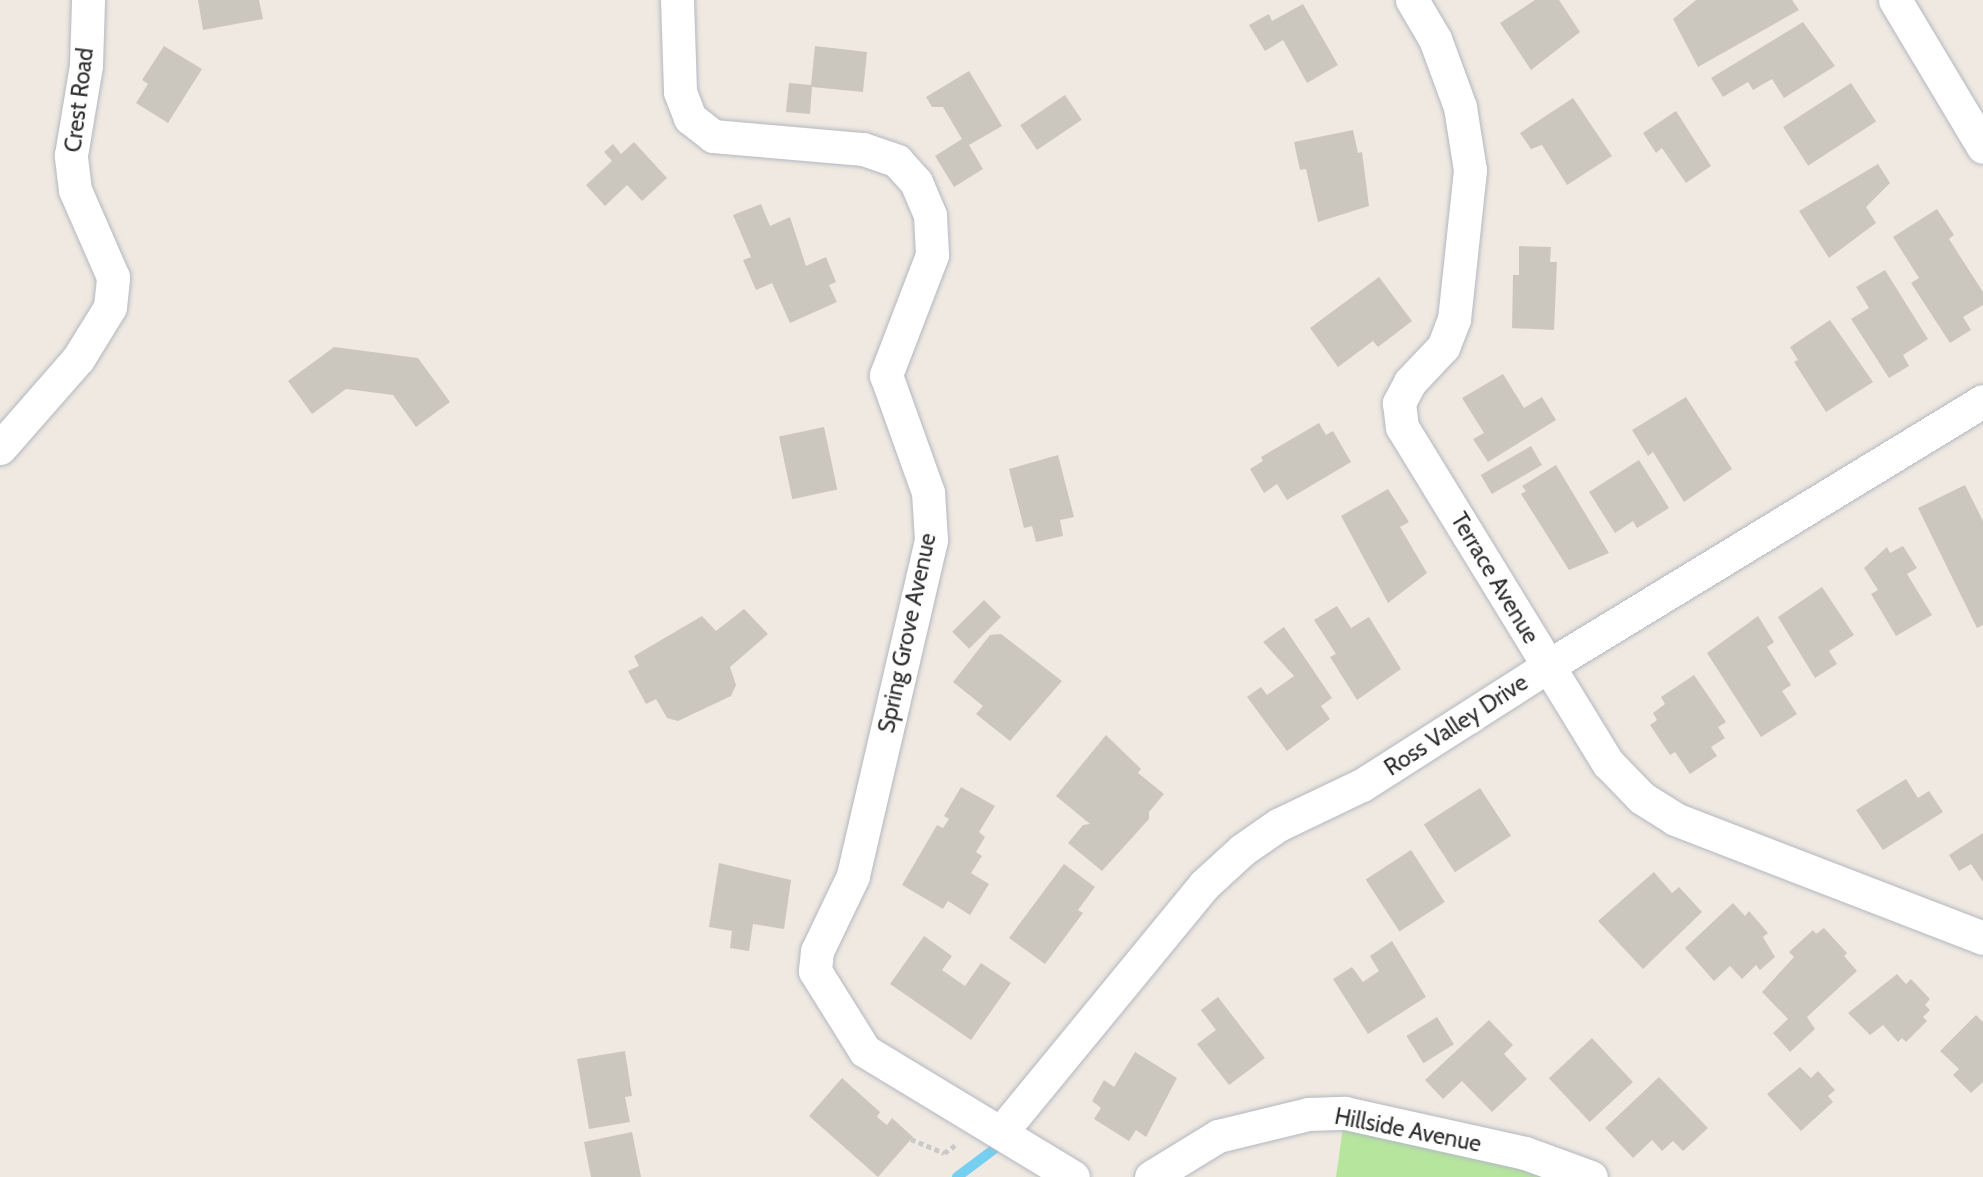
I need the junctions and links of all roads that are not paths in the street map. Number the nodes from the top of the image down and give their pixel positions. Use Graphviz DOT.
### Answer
graph roads {
  1 [pos="88,0"];
  2 [pos="677,0"];
  3 [pos="1412,0"];
  4 [pos="1895,0"];
  5 [pos="1983,147"];
  6 [pos="1983,401"];
  7 [pos="0,448"];
  8 [pos="1548,666"];
  9 [pos="1983,938"];
  10 [pos="1002,1131"];
  11 [pos="1073,1177"];
  12 [pos="1151,1177"];
  13 [pos="1591,1177"];
  1 -- 7 [label="street, Crest Road"];
  2 -- 10 [label="street, Spring Grove Avenue"];
  3 -- 8 [label="street, Terrace Avenue"];
  4 -- 5 [label="street"];
  6 -- 8 [label="street, Ross Valley Drive"];
  8 -- 9 [label="street, Terrace Avenue"];
  8 -- 10 [label="street, Ross Valley Drive"];
  10 -- 11 [label="street"];
  12 -- 13 [label="street, Hillside Avenue"];
}
